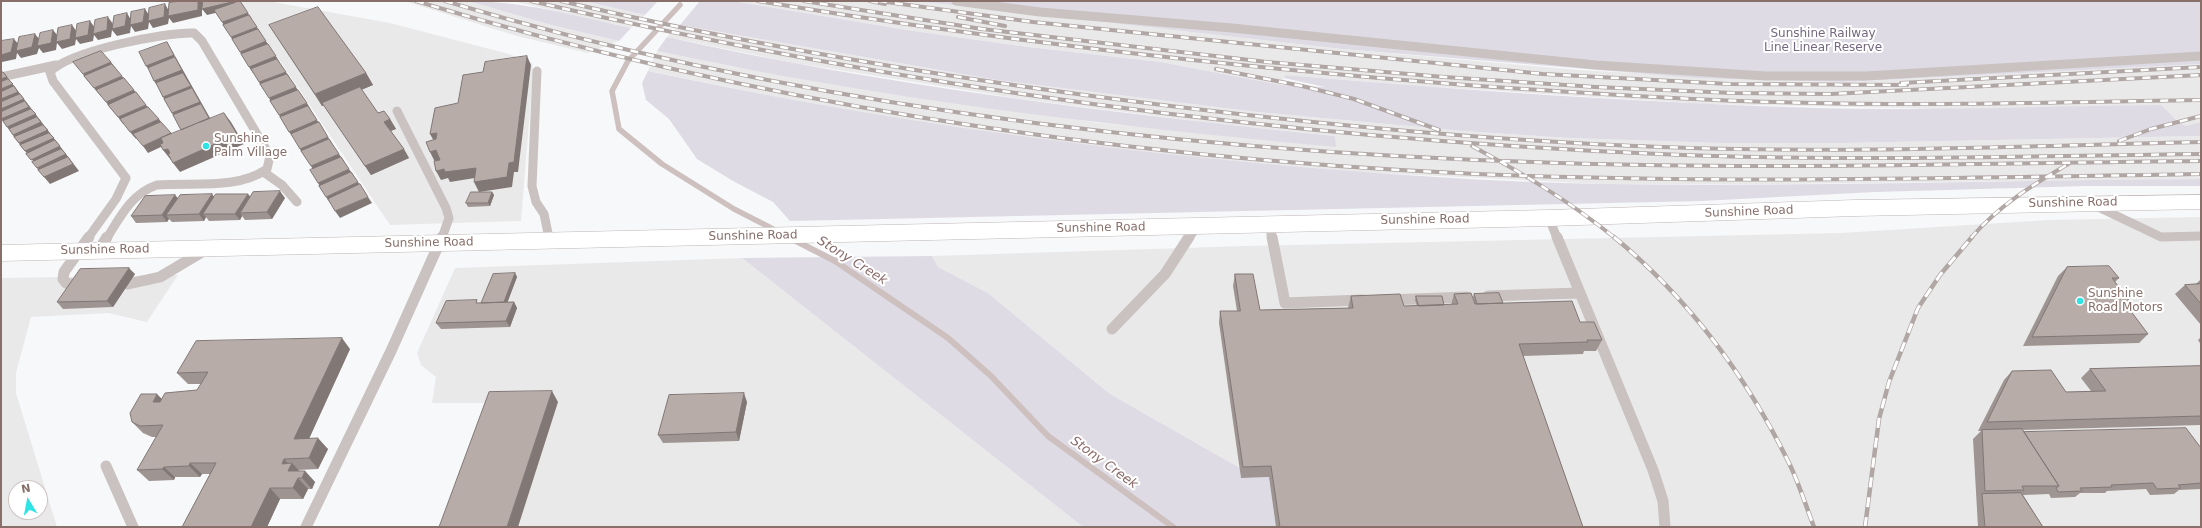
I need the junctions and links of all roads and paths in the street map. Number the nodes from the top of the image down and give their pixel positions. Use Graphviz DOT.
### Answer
graph roads {
  1 [pos="956,1"];
  2 [pos="2201,56"];
  3 [pos="58,64"];
  4 [pos="537,72"];
  5 [pos="1,77"];
  6 [pos="397,111"];
  7 [pos="265,173"];
  8 [pos="297,202"];
  9 [pos="2201,202"];
  10 [pos="2090,203"];
  11 [pos="1548,218"];
  12 [pos="1269,224"];
  13 [pos="1197,226"];
  14 [pos="2201,236"];
  15 [pos="550,241"];
  16 [pos="440,243"];
  17 [pos="208,248"];
  18 [pos="99,250"];
  19 [pos="78,251"];
  20 [pos="1,253"];
  21 [pos="128,284"];
  22 [pos="80,286"];
  23 [pos="1579,292"];
  24 [pos="1112,329"];
  25 [pos="106,466"];
  26 [pos="133,527"];
  27 [pos="306,527"];
  28 [pos="1665,527"];
  1 -- 2 [label="lane"];
  3 -- 5 [label="lane"];
  3 -- 7 [label="lane"];
  3 -- 19 [label="lane"];
  4 -- 15 [label="lane"];
  6 -- 16 [label="lane"];
  7 -- 8 [label="lane"];
  7 -- 18 [label="lane"];
  9 -- 10 [label="main road, Sunshine Road"];
  10 -- 11 [label="main road, Sunshine Road"];
  10 -- 14 [label="lane"];
  11 -- 12 [label="main road, Sunshine Road"];
  11 -- 23 [label="lane"];
  12 -- 13 [label="main road, Sunshine Road"];
  12 -- 23 [label="lane"];
  13 -- 15 [label="main road, Sunshine Road"];
  13 -- 24 [label="lane"];
  15 -- 16 [label="main road, Sunshine Road"];
  16 -- 17 [label="main road, Sunshine Road"];
  16 -- 27 [label="lane"];
  17 -- 18 [label="main road, Sunshine Road"];
  17 -- 21 [label="lane"];
  18 -- 19 [label="main road, Sunshine Road"];
  19 -- 20 [label="main road, Sunshine Road"];
  19 -- 22 [label="lane"];
  23 -- 28 [label="lane"];
  25 -- 26 [label="lane"];
}
